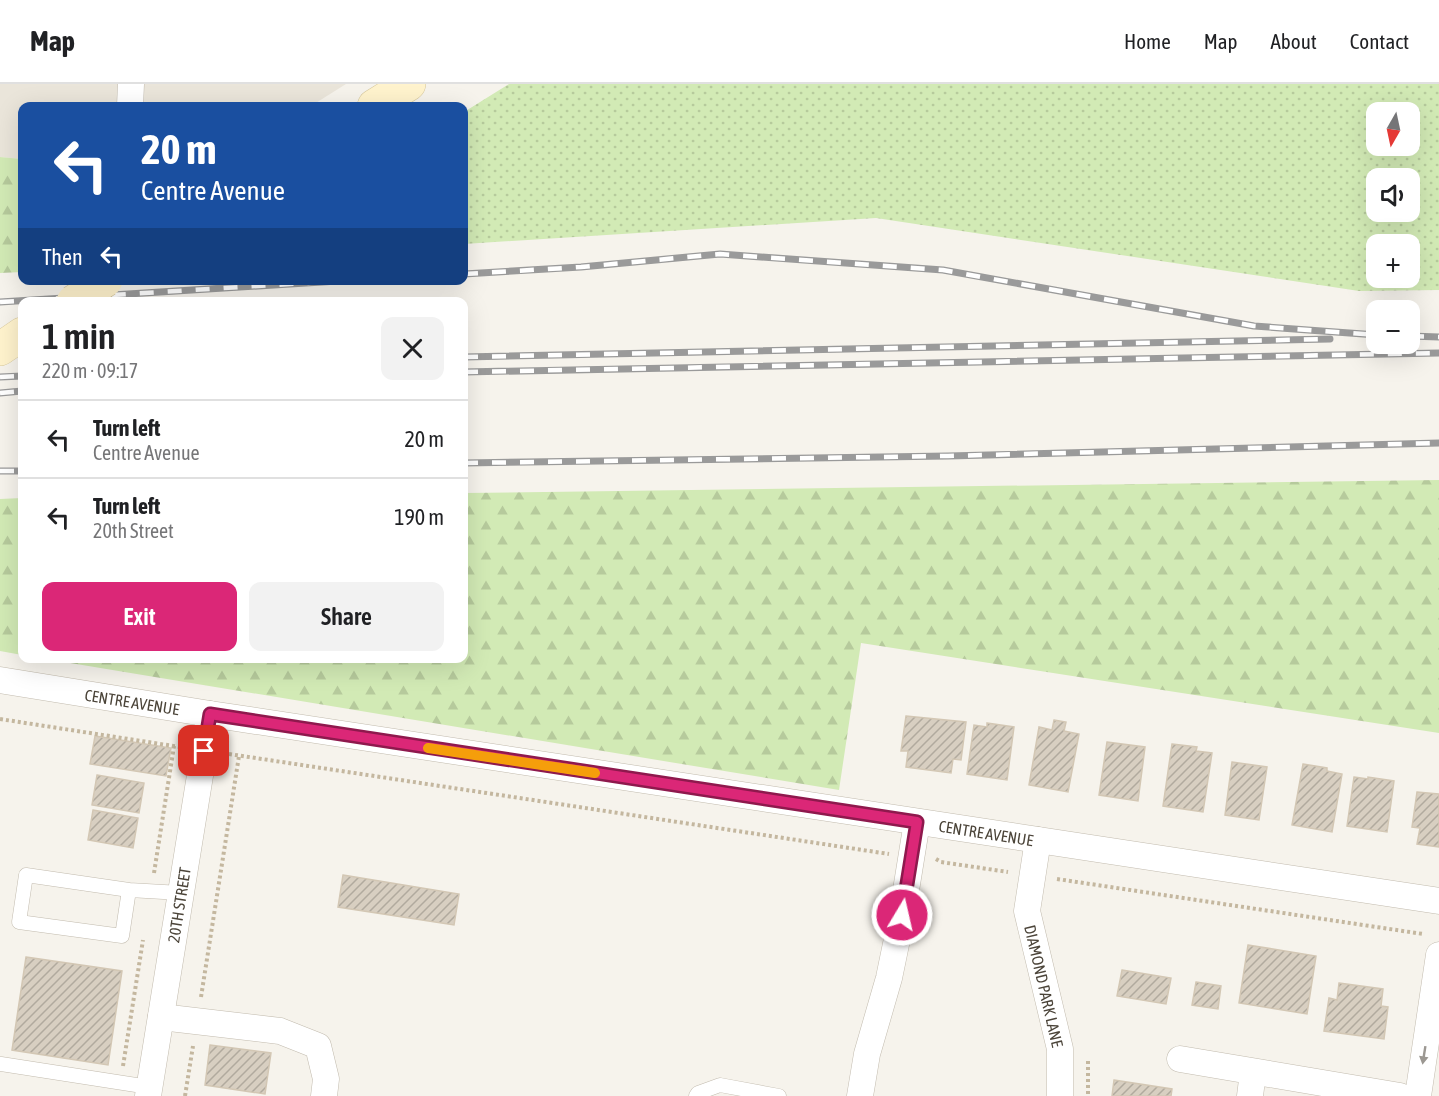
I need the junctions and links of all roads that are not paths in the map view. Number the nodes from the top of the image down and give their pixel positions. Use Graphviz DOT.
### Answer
graph roads {
  1 [pos="130,84"];
  2 [pos="409,84"];
  3 [pos="130,102"];
  4 [pos="381,102"];
  5 [pos="99,285"];
  6 [pos="81,297"];
  7 [pos="18,337"];
  8 [pos="0,349"];
  9 [pos="0,680"];
  10 [pos="210,714"];
  11 [pos="917,822"];
  12 [pos="1038,840"];
  13 [pos="129,890"];
  14 [pos="181,892"];
  15 [pos="1439,901"];
  16 [pos="1435,945"];
  17 [pos="161,1017"];
  18 [pos="1180,1059"];
  19 [pos="1,1064"];
  20 [pos="1251,1084"];
  21 [pos="148,1091"];
  22 [pos="324,1096"];
  23 [pos="696,1096"];
  24 [pos="779,1096"];
  25 [pos="860,1096"];
  26 [pos="1060,1096"];
  27 [pos="1400,1096"];
  28 [pos="1418,1096"];
  1 -- 3 [label="street"];
  2 -- 4 [label="street"];
  5 -- 6 [label="street, bridge"];
  7 -- 8 [label="street"];
  9 -- 10 [label="street, CENTRE AVENUE"];
  10 -- 11 [label="street, CENTRE AVENUE"];
  10 -- 14 [label="street, 20TH STREET"];
  11 -- 12 [label="street, CENTRE AVENUE"];
  11 -- 25 [label="street"];
  12 -- 15 [label="street, CENTRE AVENUE"];
  12 -- 26 [label="street, DIAMOND PARK LANE"];
  13 -- 13 [label="lane"];
  13 -- 14 [label="lane"];
  14 -- 17 [label="street, 20TH STREET"];
  16 -- 28 [label="street, one-way"];
  17 -- 21 [label="street, 20TH STREET"];
  17 -- 22 [label="street"];
  18 -- 20 [label="street"];
  19 -- 21 [label="lane"];
  20 -- 27 [label="street"];
  23 -- 24 [label="lane"];
}
